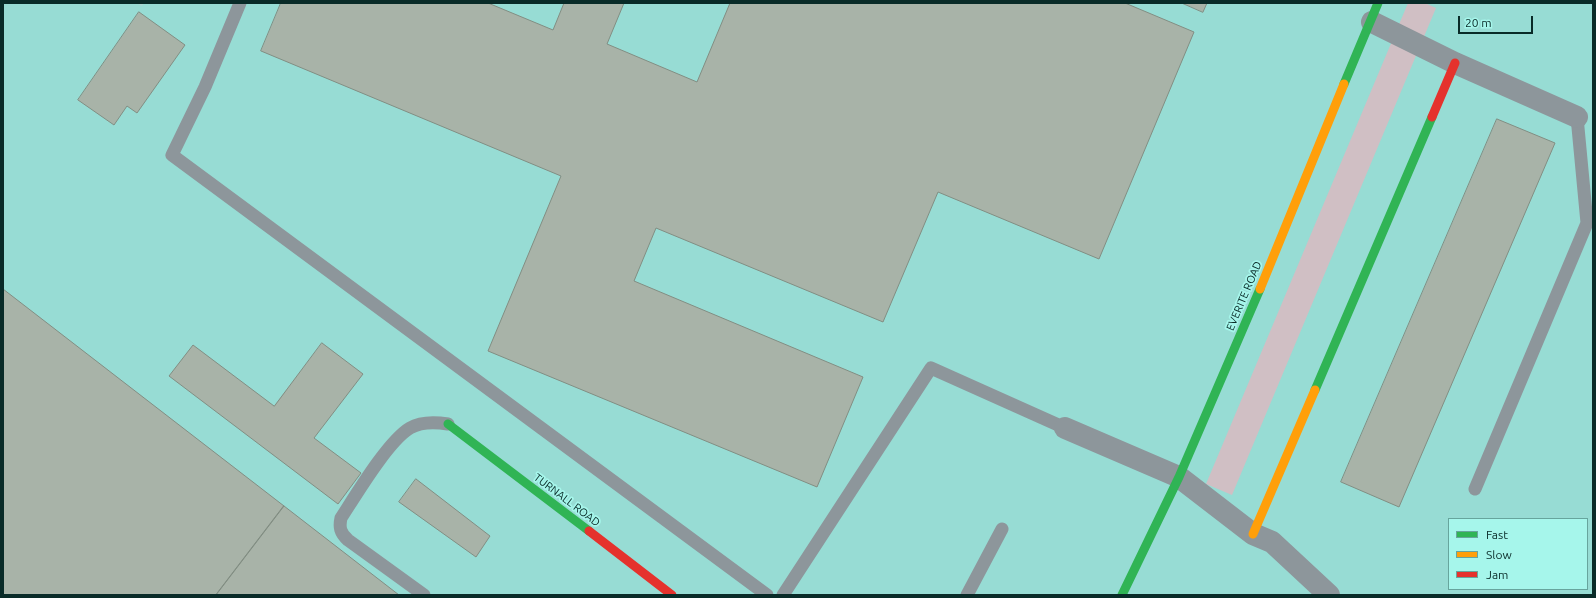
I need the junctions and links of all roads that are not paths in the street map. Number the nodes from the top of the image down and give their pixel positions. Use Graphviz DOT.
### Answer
graph roads {
  1 [pos="240,3"];
  2 [pos="1375,12"];
  3 [pos="1455,63"];
  4 [pos="1577,117"];
  5 [pos="448,424"];
  6 [pos="1065,428"];
  7 [pos="1179,477"];
  8 [pos="1475,489"];
  9 [pos="1002,529"];
  10 [pos="1254,534"];
  11 [pos="424,595"];
  12 [pos="672,595"];
  13 [pos="767,595"];
  14 [pos="783,595"];
  15 [pos="967,595"];
  16 [pos="1122,595"];
  17 [pos="1329,595"];
  1 -- 13 [label="lane"];
  2 -- 3 [label="street"];
  2 -- 7 [label="street, EVERITE ROAD"];
  3 -- 4 [label="street"];
  3 -- 10 [label="street"];
  4 -- 8 [label="lane"];
  5 -- 11 [label="lane"];
  5 -- 12 [label="street, TURNALL ROAD"];
  6 -- 7 [label="street"];
  6 -- 14 [label="lane"];
  7 -- 10 [label="street"];
  7 -- 16 [label="street, EVERITE ROAD"];
  9 -- 15 [label="lane"];
  10 -- 17 [label="street"];
}
